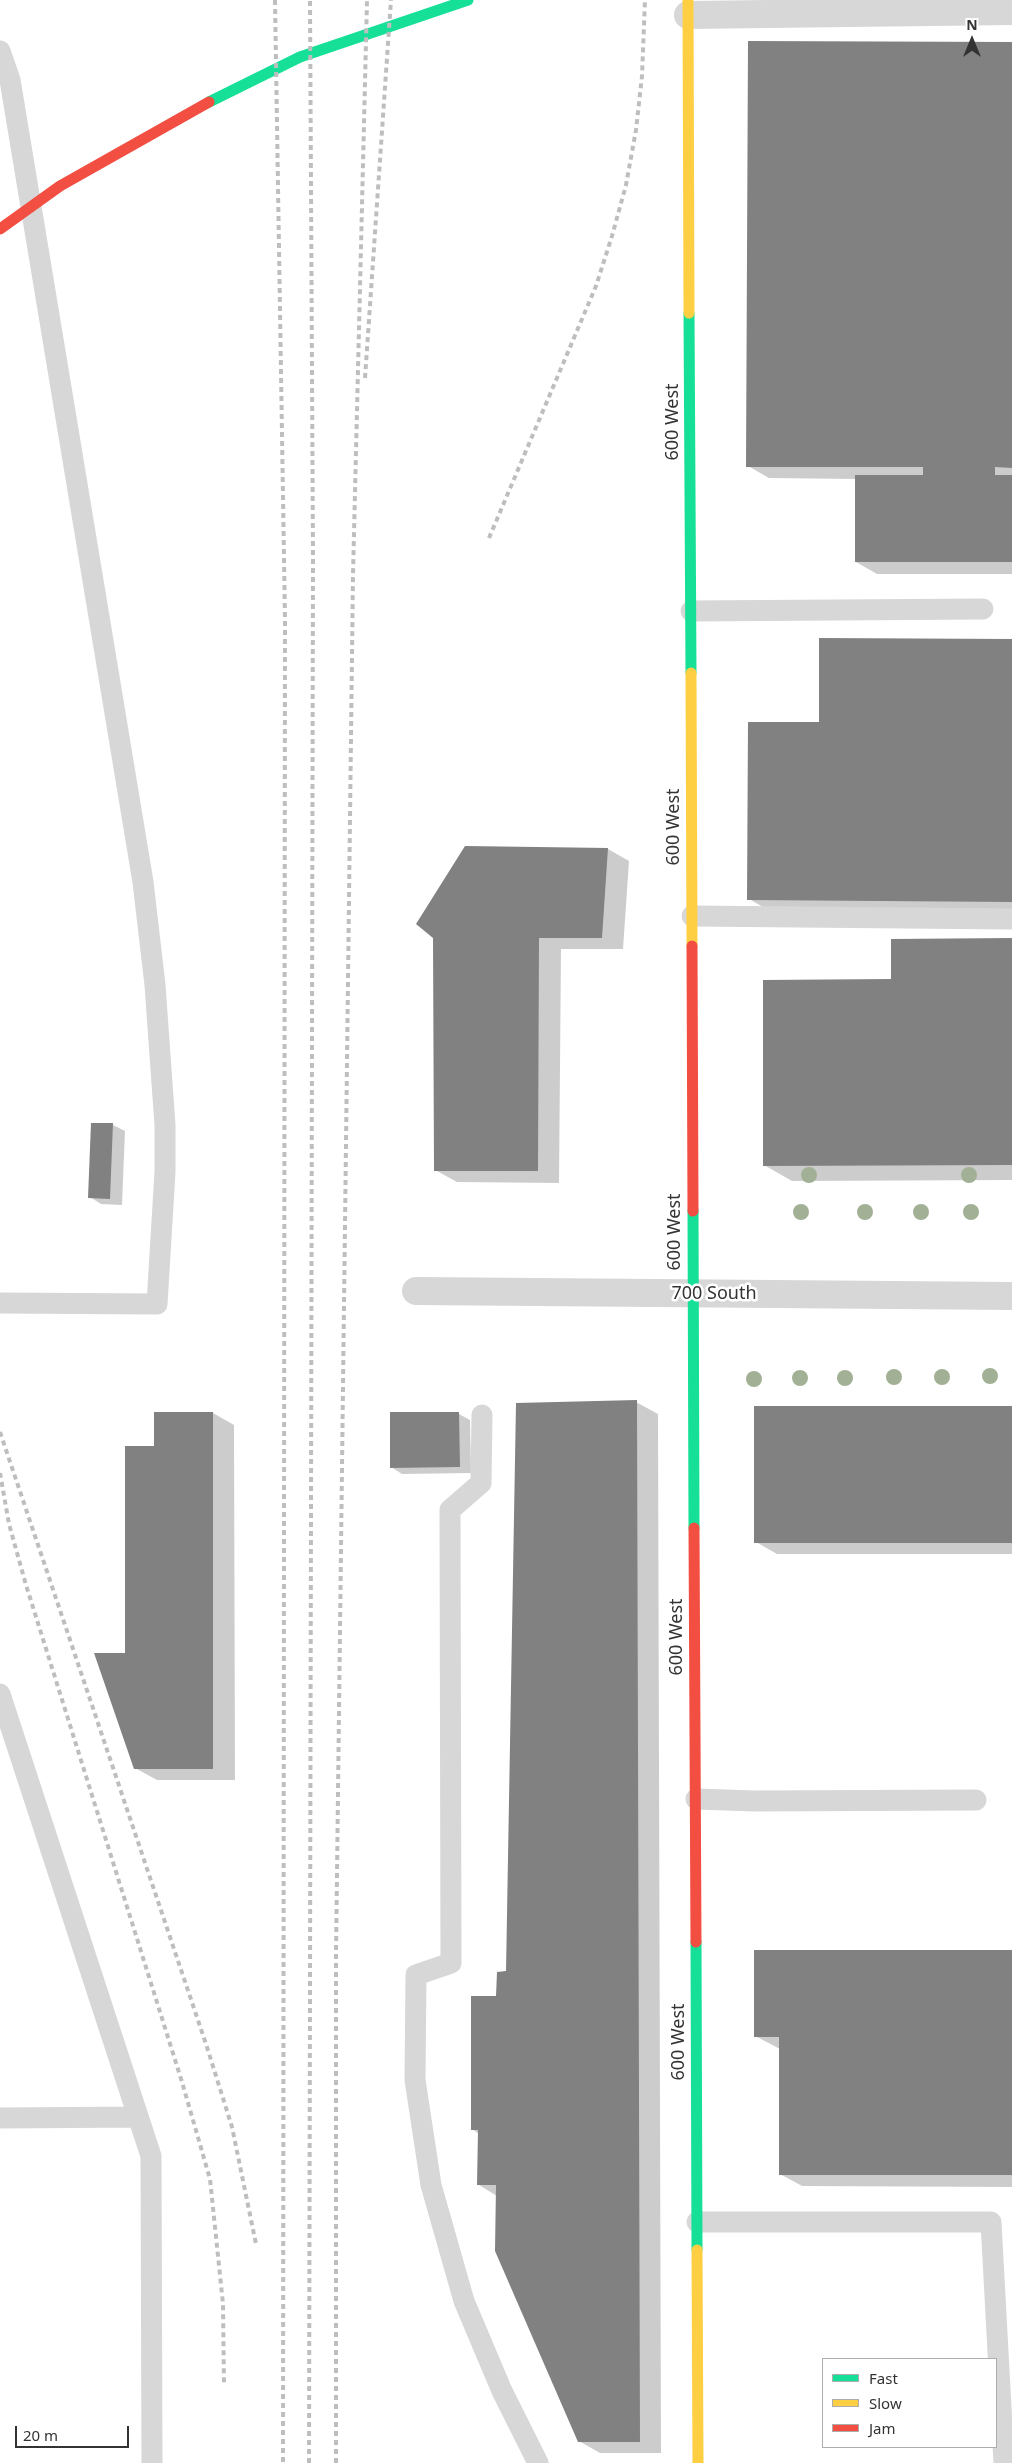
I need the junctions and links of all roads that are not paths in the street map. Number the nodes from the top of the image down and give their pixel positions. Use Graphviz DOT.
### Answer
graph roads {
  1 [pos="468,0"];
  2 [pos="688,7"];
  3 [pos="1012,11"];
  4 [pos="0,51"];
  5 [pos="0,228"];
  6 [pos="983,609"];
  7 [pos="691,611"];
  8 [pos="692,916"];
  9 [pos="1012,919"];
  10 [pos="416,1291"];
  11 [pos="693,1294"];
  12 [pos="1012,1296"];
  13 [pos="0,1303"];
  14 [pos="482,1415"];
  15 [pos="0,1694"];
  16 [pos="696,1799"];
  17 [pos="976,1800"];
  18 [pos="0,2118"];
  19 [pos="138,2118"];
  20 [pos="697,2222"];
  21 [pos="152,2463"];
  22 [pos="538,2463"];
  23 [pos="698,2463"];
  24 [pos="1004,2463"];
  1 -- 5 [label="main road"];
  2 -- 3 [label="street"];
  2 -- 7 [label="main road, 600 West"];
  4 -- 13 [label="lane"];
  6 -- 7 [label="lane"];
  7 -- 8 [label="main road, 600 West"];
  8 -- 9 [label="lane"];
  8 -- 11 [label="main road, 600 West"];
  10 -- 11 [label="street, 700 South"];
  11 -- 12 [label="street, 700 South"];
  11 -- 16 [label="main road, 600 West"];
  14 -- 22 [label="lane"];
  15 -- 19 [label="lane"];
  16 -- 17 [label="lane"];
  16 -- 20 [label="main road, 600 West"];
  18 -- 19 [label="lane"];
  19 -- 21 [label="lane"];
  20 -- 23 [label="main road, 600 West"];
  20 -- 24 [label="lane"];
}
